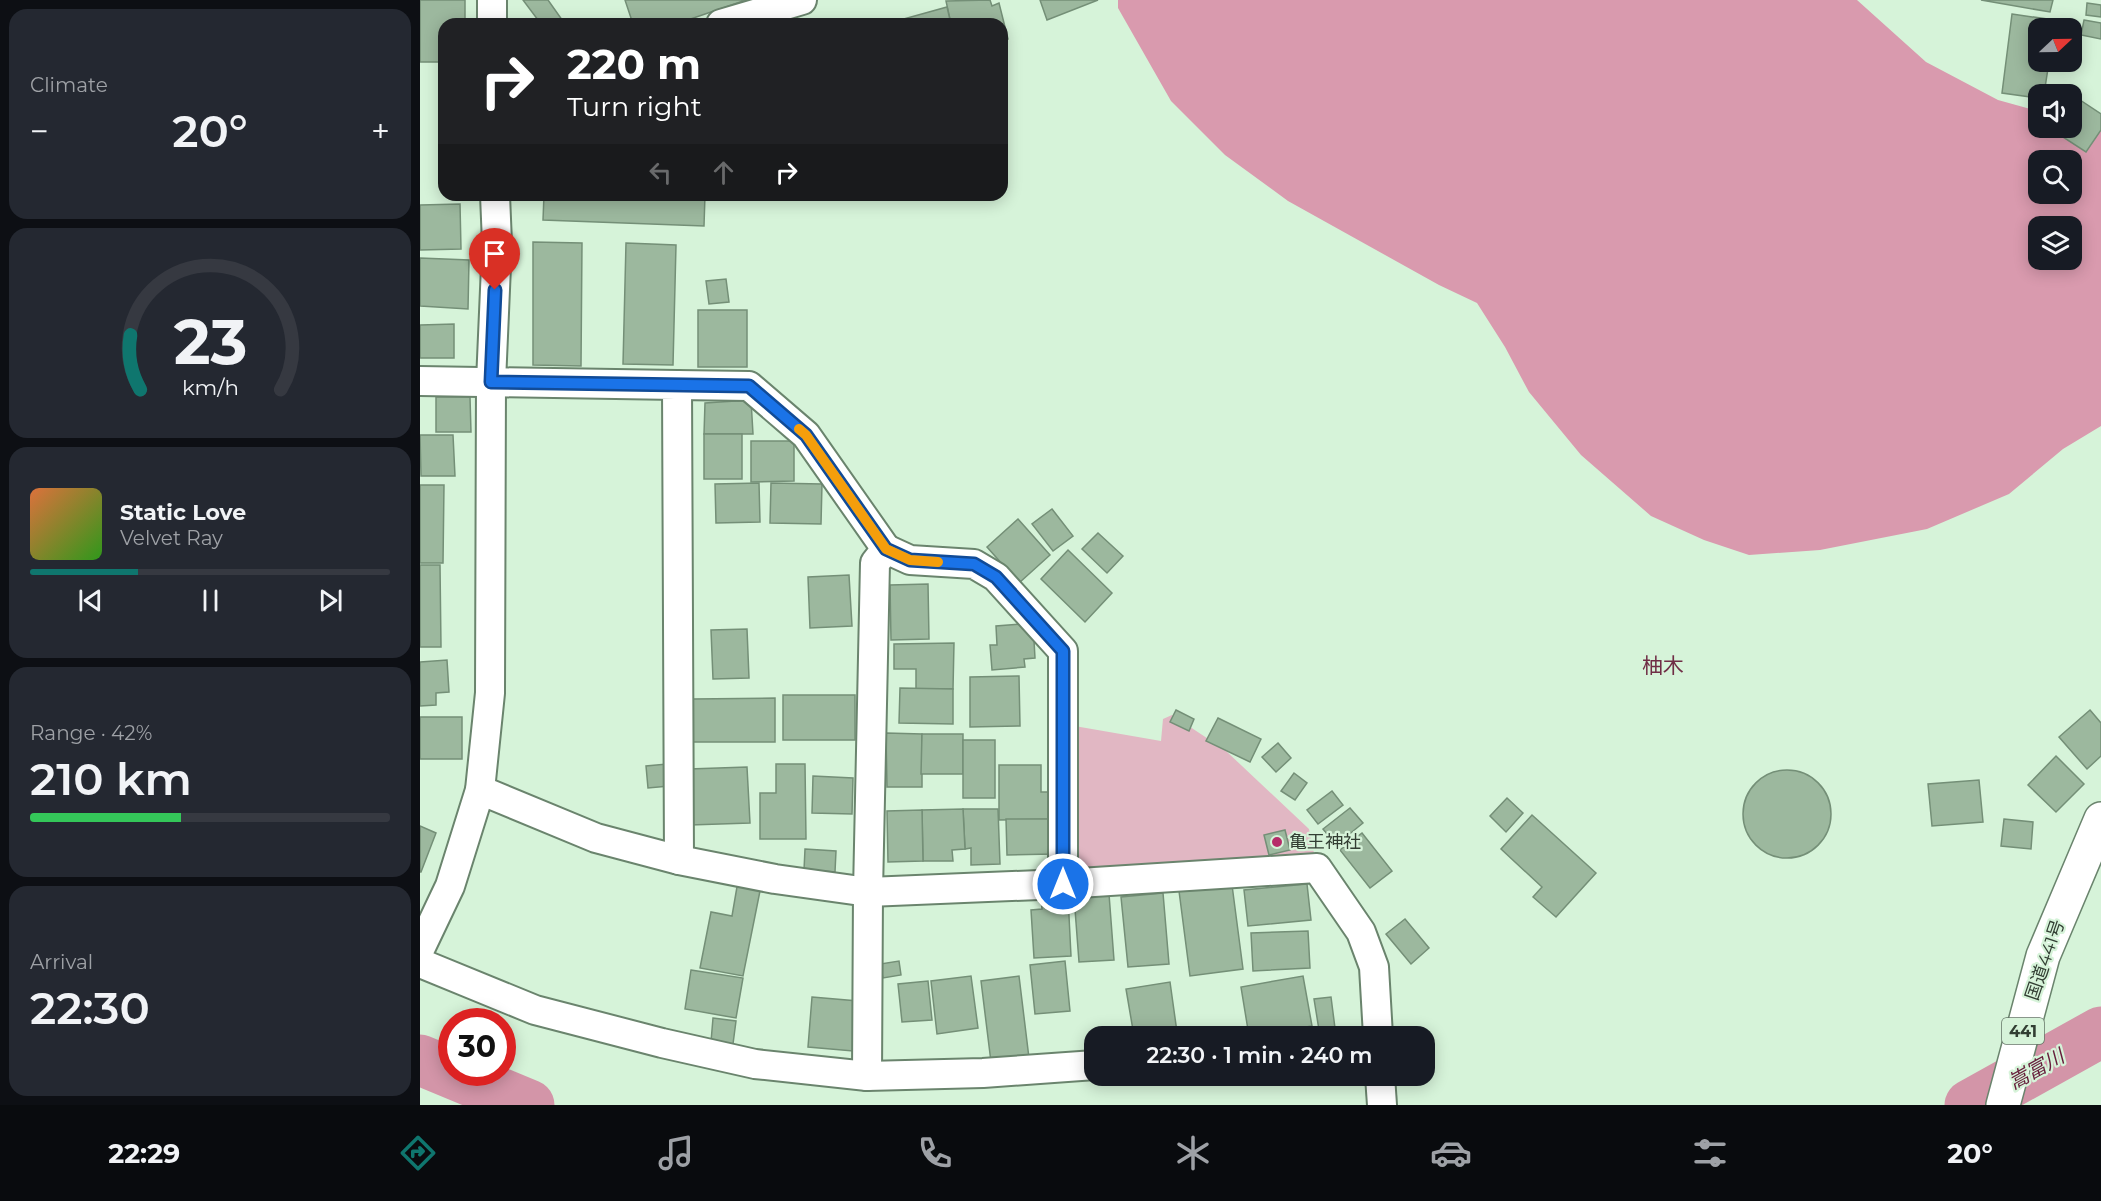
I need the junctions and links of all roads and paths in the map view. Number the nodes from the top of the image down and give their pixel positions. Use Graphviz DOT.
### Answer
graph roads {
  1 [pos="492,0"];
  2 [pos="802,0"];
  3 [pos="492,18"];
  4 [pos="741,18"];
  5 [pos="495,201"];
  6 [pos="420,381"];
  7 [pos="491,382"];
  8 [pos="677,385"];
  9 [pos="886,549"];
  10 [pos="480,790"];
  11 [pos="2101,819"];
  12 [pos="679,860"];
  13 [pos="1063,884"];
  14 [pos="868,892"];
  15 [pos="420,949"];
  16 [pos="420,963"];
  17 [pos="1377,1026"];
  18 [pos="1084,1066"];
  19 [pos="867,1076"];
  20 [pos="2003,1105"];
  1 -- 3 [label="street"];
  2 -- 4 [label="street"];
  5 -- 7 [label="street"];
  6 -- 7 [label="street"];
  7 -- 8 [label="street"];
  7 -- 10 [label="street"];
  8 -- 9 [label="street"];
  8 -- 12 [label="street"];
  9 -- 13 [label="street"];
  9 -- 14 [label="street"];
  10 -- 12 [label="street"];
  10 -- 15 [label="street"];
  11 -- 20 [label="highway, 国道441号 / 441"];
  12 -- 14 [label="street"];
  13 -- 14 [label="street"];
  13 -- 17 [label="street"];
  14 -- 19 [label="street"];
  16 -- 19 [label="street"];
  18 -- 19 [label="street"];
}
